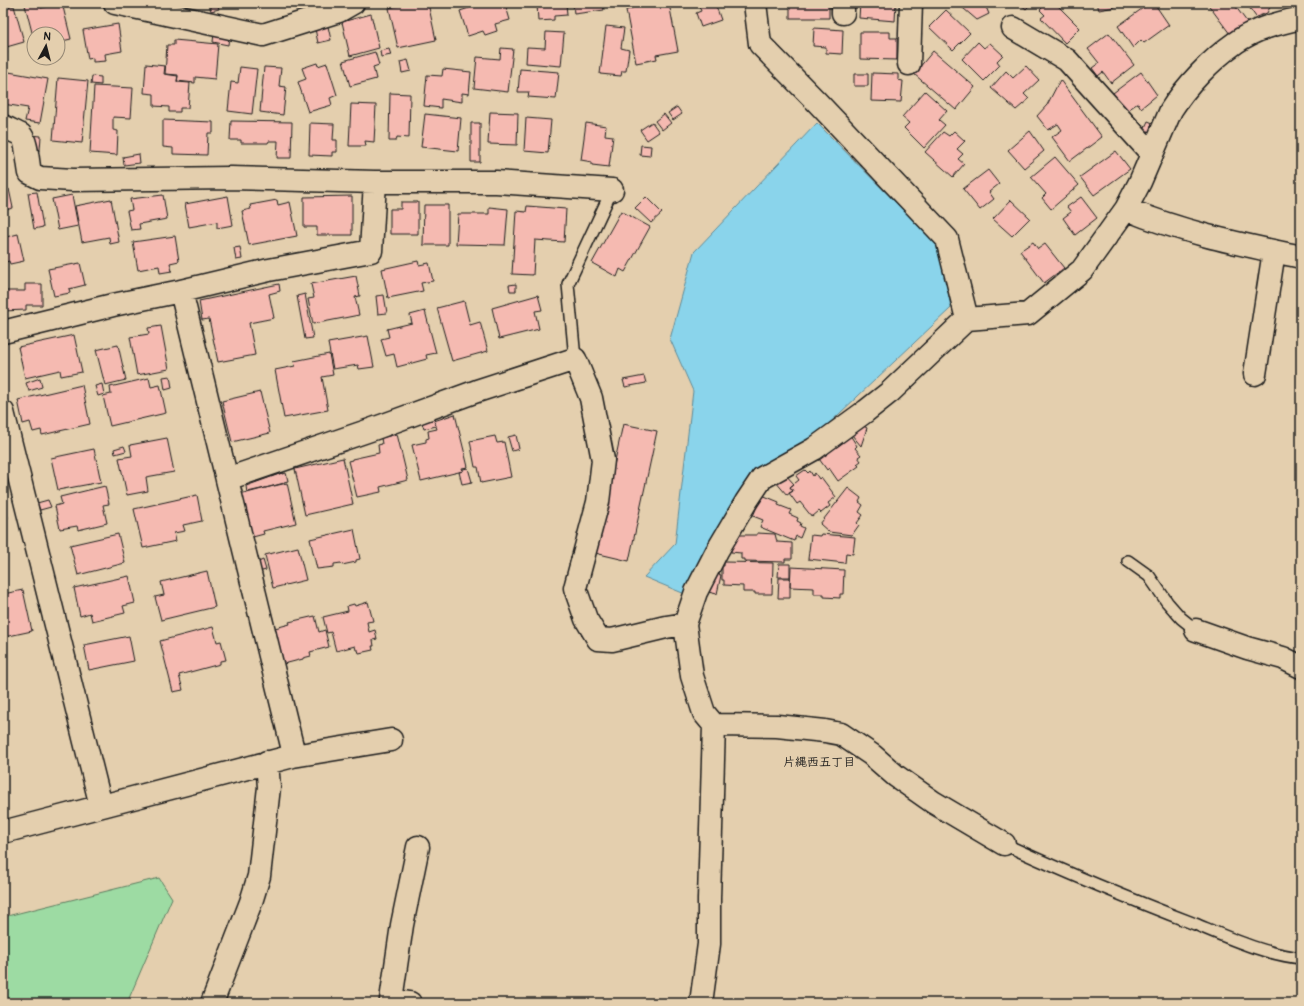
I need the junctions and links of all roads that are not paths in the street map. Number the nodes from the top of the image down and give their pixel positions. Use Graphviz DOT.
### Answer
graph roads {
  1 [pos="115,3"];
  2 [pos="353,3"];
  3 [pos="755,3"];
  4 [pos="911,3"];
  5 [pos="1301,18"];
  6 [pos="1013,28"];
  7 [pos="909,64"];
  8 [pos="3,126"];
  9 [pos="1151,153"];
  10 [pos="375,182"];
  11 [pos="612,190"];
  12 [pos="1126,209"];
  13 [pos="1274,251"];
  14 [pos="1301,257"];
  15 [pos="182,291"];
  16 [pos="967,319"];
  17 [pos="3,332"];
  18 [pos="575,359"];
  19 [pos="1254,374"];
  20 [pos="3,412"];
  21 [pos="6,434"];
  22 [pos="227,479"];
  23 [pos="1128,561"];
  24 [pos="685,624"];
  25 [pos="1196,630"];
  26 [pos="1301,667"];
  27 [pos="714,725"];
  28 [pos="391,740"];
  29 [pos="293,756"];
  30 [pos="267,762"];
  31 [pos="101,806"];
  32 [pos="3,832"];
  33 [pos="1004,844"];
  34 [pos="418,847"];
  35 [pos="1301,958"];
  36 [pos="212,1003"];
  37 [pos="410,1003"];
  38 [pos="701,1003"];
  1 -- 2 [label="street"];
  3 -- 16 [label="street"];
  4 -- 7 [label="street"];
  5 -- 9 [label="street"];
  6 -- 9 [label="street"];
  8 -- 10 [label="street"];
  9 -- 12 [label="street"];
  10 -- 11 [label="street"];
  10 -- 15 [label="street"];
  11 -- 18 [label="lane"];
  12 -- 13 [label="street"];
  12 -- 16 [label="street"];
  13 -- 14 [label="street"];
  13 -- 19 [label="street"];
  15 -- 17 [label="street"];
  15 -- 22 [label="street"];
  16 -- 24 [label="street"];
  18 -- 22 [label="street"];
  18 -- 24 [label="street"];
  20 -- 21 [label="street"];
  21 -- 31 [label="street"];
  22 -- 29 [label="street"];
  23 -- 25 [label="lane"];
  24 -- 27 [label="street"];
  25 -- 26 [label="street"];
  27 -- 33 [label="street"];
  27 -- 38 [label="street"];
  28 -- 29 [label="street"];
  29 -- 30 [label="street"];
  30 -- 31 [label="street"];
  30 -- 36 [label="street"];
  31 -- 32 [label="street"];
  33 -- 35 [label="lane"];
  34 -- 37 [label="street"];
}
